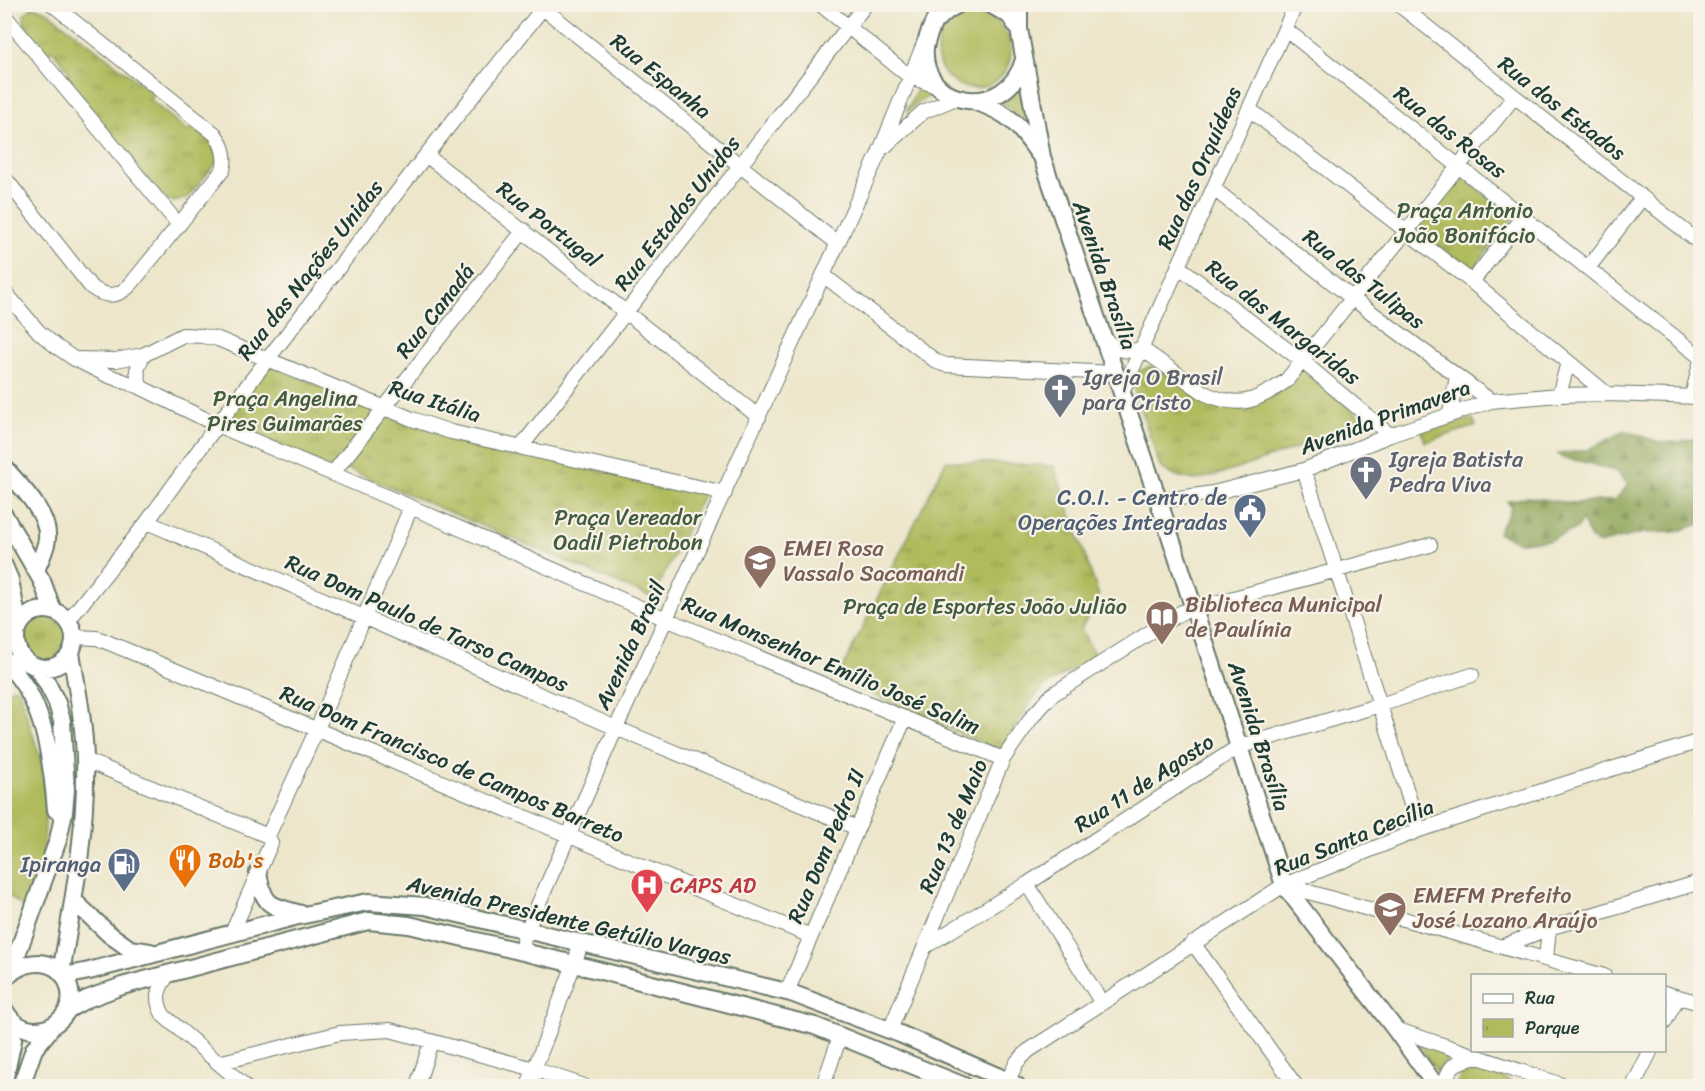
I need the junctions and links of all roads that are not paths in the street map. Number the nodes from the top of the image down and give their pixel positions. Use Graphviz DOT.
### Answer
graph roads {
  1 [pos="9,4"];
  2 [pos="52,4"];
  3 [pos="820,4"];
  4 [pos="866,4"];
  5 [pos="942,4"];
  6 [pos="959,4"];
  7 [pos="990,4"];
  8 [pos="1019,4"];
  9 [pos="1296,4"];
  10 [pos="1398,4"];
  11 [pos="545,6"];
  12 [pos="4,10"];
  13 [pos="4,15"];
  14 [pos="935,21"];
  15 [pos="849,28"];
  16 [pos="1019,28"];
  17 [pos="1285,29"];
  18 [pos="927,36"];
  19 [pos="1024,58"];
  20 [pos="909,76"];
  21 [pos="941,88"];
  22 [pos="1514,97"];
  23 [pos="956,98"];
  24 [pos="974,101"];
  25 [pos="1249,109"];
  26 [pos="879,153"];
  27 [pos="426,155"];
  28 [pos="1042,157"];
  29 [pos="1459,165"];
  30 [pos="741,166"];
  31 [pos="4,177"];
  32 [pos="1214,189"];
  33 [pos="1642,198"];
  34 [pos="1523,216"];
  35 [pos="179,225"];
  36 [pos="1406,230"];
  37 [pos="524,231"];
  38 [pos="837,243"];
  39 [pos="1701,243"];
  40 [pos="1178,266"];
  41 [pos="1588,268"];
  42 [pos="823,275"];
  43 [pos="1472,282"];
  44 [pos="4,291"];
  45 [pos="1352,298"];
  46 [pos="626,312"];
  47 [pos="1103,337"];
  48 [pos="1142,350"];
  49 [pos="143,355"];
  50 [pos="1701,357"];
  51 [pos="74,358"];
  52 [pos="267,360"];
  53 [pos="1302,361"];
  54 [pos="1568,362"];
  55 [pos="1701,364"];
  56 [pos="1115,373"];
  57 [pos="1457,376"];
  58 [pos="140,387"];
  59 [pos="1122,392"];
  60 [pos="1607,394"];
  61 [pos="1559,395"];
  62 [pos="1696,397"];
  63 [pos="1491,401"];
  64 [pos="386,408"];
  65 [pos="1449,414"];
  66 [pos="759,417"];
  67 [pos="217,425"];
  68 [pos="1390,435"];
  69 [pos="521,447"];
  70 [pos="4,467"];
  71 [pos="1304,470"];
  72 [pos="333,473"];
  73 [pos="725,493"];
  74 [pos="1159,501"];
  75 [pos="411,507"];
  76 [pos="4,515"];
  77 [pos="147,522"];
  78 [pos="1430,545"];
  79 [pos="4,566"];
  80 [pos="36,570"];
  81 [pos="1337,572"];
  82 [pos="1195,609"];
  83 [pos="53,611"];
  84 [pos="363,618"];
  85 [pos="666,619"];
  86 [pos="68,621"];
  87 [pos="13,635"];
  88 [pos="73,645"];
  89 [pos="4,661"];
  90 [pos="32,665"];
  91 [pos="1472,675"];
  92 [pos="1380,705"];
  93 [pos="905,718"];
  94 [pos="317,729"];
  95 [pos="616,729"];
  96 [pos="1701,741"];
  97 [pos="1238,747"];
  98 [pos="1003,759"];
  99 [pos="85,760"];
  100 [pos="857,828"];
  101 [pos="1419,830"];
  102 [pos="268,836"];
  103 [pos="569,837"];
  104 [pos="58,840"];
  105 [pos="258,873"];
  106 [pos="1701,882"];
  107 [pos="1027,884"];
  108 [pos="1284,885"];
  109 [pos="73,900"];
  110 [pos="425,906"];
  111 [pos="306,915"];
  112 [pos="418,927"];
  113 [pos="1549,928"];
  114 [pos="527,930"];
  115 [pos="232,933"];
  116 [pos="811,936"];
  117 [pos="205,940"];
  118 [pos="576,942"];
  119 [pos="1193,943"];
  120 [pos="926,946"];
  121 [pos="1504,946"];
  122 [pos="154,953"];
  123 [pos="535,956"];
  124 [pos="1546,959"];
  125 [pos="209,964"];
  126 [pos="574,964"];
  127 [pos="692,969"];
  128 [pos="63,974"];
  129 [pos="169,974"];
  130 [pos="1600,974"];
  131 [pos="6,981"];
  132 [pos="787,992"];
  133 [pos="686,993"];
  134 [pos="1671,995"];
  135 [pos="1102,1003"];
  136 [pos="1701,1003"];
  137 [pos="824,1005"];
  138 [pos="68,1010"];
  139 [pos="6,1012"];
  140 [pos="850,1014"];
  141 [pos="1666,1018"];
  142 [pos="52,1026"];
  143 [pos="1395,1029"];
  144 [pos="890,1030"];
  145 [pos="833,1033"];
  146 [pos="431,1042"];
  147 [pos="1650,1052"];
  148 [pos="1477,1057"];
  149 [pos="218,1063"];
  150 [pos="534,1069"];
  151 [pos="1528,1073"];
  152 [pos="4,1081"];
  153 [pos="1010,1084"];
  154 [pos="21,1086"];
  155 [pos="245,1086"];
  156 [pos="417,1086"];
  157 [pos="528,1086"];
  158 [pos="584,1086"];
  159 [pos="823,1086"];
  160 [pos="964,1086"];
  161 [pos="1296,1086"];
  162 [pos="1436,1086"];
  163 [pos="1445,1086"];
  164 [pos="1523,1086"];
  165 [pos="1564,1086"];
  166 [pos="1634,1086"];
  1 -- 12 [label="street"];
  2 -- 35 [label="street"];
  3 -- 15 [label="street"];
  4 -- 15 [label="street, Rua Estados Unidos"];
  5 -- 14 [label="main road, Avenida Brasil"];
  6 -- 14 [label="main road"];
  7 -- 16 [label="main road"];
  8 -- 16 [label="main road"];
  9 -- 17 [label="street, Rua das Orquídeas"];
  10 -- 22 [label="street, Rua dos Estados"];
  11 -- 27 [label="street, Rua das Nações Unidas"];
  11 -- 30 [label="street, Rua Espanha"];
  13 -- 35 [label="street"];
  14 -- 18 [label="main road, Avenida Brasil"];
  15 -- 20 [label="street"];
  15 -- 30 [label="street, Rua Estados Unidos"];
  16 -- 19 [label="main road, Avenida Brasília"];
  17 -- 25 [label="street, Rua das Orquídeas"];
  17 -- 29 [label="street, Rua das Rosas"];
  18 -- 20 [label="street, Avenida Brasil"];
  18 -- 21 [label="main road"];
  19 -- 24 [label="main road"];
  19 -- 28 [label="main road, Avenida Brasília"];
  20 -- 21 [label="street"];
  20 -- 26 [label="street, Avenida Brasil"];
  21 -- 23 [label="main road"];
  22 -- 29 [label="street"];
  22 -- 33 [label="street, Rua dos Estados"];
  23 -- 24 [label="main road, Avenida Brasília"];
  23 -- 26 [label="street, Avenida Brasil"];
  24 -- 28 [label="main road, Avenida Brasília"];
  25 -- 32 [label="street, Rua das Orquídeas"];
  25 -- 36 [label="street"];
  26 -- 38 [label="street, Avenida Brasil"];
  27 -- 37 [label="street, Rua Portugal"];
  27 -- 52 [label="street, Rua das Nações Unidas"];
  28 -- 47 [label="main road, Avenida Brasília"];
  29 -- 34 [label="street, Rua das Rosas"];
  29 -- 36 [label="street"];
  30 -- 38 [label="street, Rua Espanha"];
  30 -- 46 [label="street, Rua Estados Unidos"];
  31 -- 35 [label="street"];
  32 -- 40 [label="street, Rua das Orquídeas"];
  32 -- 45 [label="street, Rua das Tulipas"];
  33 -- 39 [label="street, Rua dos Estados"];
  33 -- 41 [label="street"];
  34 -- 41 [label="street, Rua das Rosas"];
  34 -- 43 [label="street"];
  36 -- 43 [label="street"];
  36 -- 45 [label="street"];
  37 -- 46 [label="street, Rua Portugal"];
  37 -- 64 [label="street, Rua Canadá"];
  38 -- 42 [label="street, Avenida Brasil"];
  40 -- 48 [label="street, Rua das Orquídeas"];
  40 -- 53 [label="street, Rua das Margaridas"];
  41 -- 50 [label="street, Rua das Rosas"];
  42 -- 56 [label="street"];
  42 -- 66 [label="street, Avenida Brasil"];
  43 -- 54 [label="street"];
  44 -- 51 [label="street, Rua Monsenhor Emílio José Salim"];
  45 -- 53 [label="street"];
  45 -- 57 [label="street, Rua das Tulipas"];
  46 -- 66 [label="street, Rua Portugal"];
  46 -- 69 [label="street, Rua Estados Unidos"];
  47 -- 48 [label="street"];
  47 -- 56 [label="main road, Avenida Brasília"];
  48 -- 53 [label="street"];
  48 -- 59 [label="street, Rua das Orquídeas"];
  49 -- 51 [label="street, Rua Itália"];
  49 -- 52 [label="street, Rua Itália"];
  49 -- 58 [label="street"];
  51 -- 58 [label="street, Rua Monsenhor Emílio José Salim"];
  52 -- 64 [label="street, Rua Itália"];
  52 -- 67 [label="street, Rua das Nações Unidas"];
  53 -- 68 [label="street, Rua das Margaridas"];
  54 -- 60 [label="street"];
  54 -- 61 [label="street"];
  55 -- 62 [label="street"];
  56 -- 59 [label="main road, Avenida Brasília"];
  57 -- 63 [label="street, Rua das Tulipas"];
  57 -- 65 [label="street"];
  58 -- 67 [label="street, Rua Monsenhor Emílio José Salim"];
  59 -- 74 [label="main road, Avenida Brasília"];
  60 -- 61 [label="street, Avenida Primavera"];
  60 -- 62 [label="street, Avenida Primavera"];
  61 -- 63 [label="street, Avenida Primavera"];
  63 -- 65 [label="street, Avenida Primavera"];
  64 -- 69 [label="street, Rua Itália"];
  64 -- 72 [label="street, Rua Canadá"];
  65 -- 68 [label="street, Avenida Primavera"];
  66 -- 73 [label="street, Avenida Brasil"];
  67 -- 72 [label="street, Rua Monsenhor Emílio José Salim"];
  67 -- 77 [label="street, Rua das Nações Unidas"];
  68 -- 71 [label="street, Avenida Primavera"];
  69 -- 73 [label="street, Rua Itália"];
  70 -- 80 [label="main road"];
  71 -- 74 [label="street, Avenida Primavera"];
  71 -- 81 [label="street"];
  72 -- 75 [label="street, Rua Monsenhor Emílio José Salim"];
  73 -- 85 [label="street, Avenida Brasil"];
  74 -- 82 [label="main road, Avenida Brasília"];
  75 -- 84 [label="street"];
  75 -- 85 [label="street, Rua Monsenhor Emílio José Salim"];
  76 -- 80 [label="main road"];
  77 -- 84 [label="street, Rua Dom Paulo de Tarso Campos"];
  77 -- 86 [label="street, Rua das Nações Unidas"];
  78 -- 81 [label="street, Rua 13 de Maio"];
  79 -- 87 [label="main road"];
  80 -- 83 [label="main road"];
  81 -- 82 [label="street, Rua 13 de Maio"];
  81 -- 92 [label="street"];
  82 -- 97 [label="main road, Avenida Brasília"];
  82 -- 98 [label="street, Rua 13 de Maio"];
  83 -- 86 [label="main road"];
  83 -- 87 [label="main road"];
  84 -- 94 [label="street"];
  84 -- 95 [label="street, Rua Dom Paulo de Tarso Campos"];
  85 -- 93 [label="street, Rua Monsenhor Emílio José Salim"];
  85 -- 95 [label="street, Avenida Brasil"];
  86 -- 88 [label="main road"];
  87 -- 90 [label="main road"];
  88 -- 90 [label="main road"];
  88 -- 94 [label="street, Rua Dom Francisco de Campos Barreto"];
  88 -- 99 [label="main road"];
  89 -- 90 [label="street"];
  89 -- 104 [label="main road"];
  90 -- 104 [label="main road"];
  91 -- 92 [label="street, Rua 11 de Agosto"];
  92 -- 97 [label="street, Rua 11 de Agosto"];
  92 -- 101 [label="street"];
  93 -- 98 [label="street, Rua Monsenhor Emílio José Salim"];
  93 -- 100 [label="street, Rua Dom Pedro II"];
  94 -- 102 [label="street"];
  94 -- 103 [label="street, Rua Dom Francisco de Campos Barreto"];
  95 -- 100 [label="street, Rua Dom Paulo de Tarso Campos"];
  95 -- 103 [label="street, Avenida Brasil"];
  96 -- 101 [label="street, Rua Santa Cecília"];
  97 -- 107 [label="street, Rua 11 de Agosto"];
  97 -- 108 [label="main road, Avenida Brasília"];
  98 -- 120 [label="street, Rua 13 de Maio"];
  99 -- 102 [label="street"];
  99 -- 109 [label="main road"];
  100 -- 116 [label="street, Rua Dom Pedro II"];
  101 -- 108 [label="street, Rua Santa Cecília"];
  102 -- 105 [label="street"];
  103 -- 114 [label="street, Avenida Brasil"];
  103 -- 116 [label="street, Rua Dom Francisco de Campos Barreto"];
  104 -- 131 [label="main road"];
  105 -- 111 [label="main road"];
  105 -- 115 [label="street"];
  106 -- 113 [label="street"];
  107 -- 120 [label="street, Rua 11 de Agosto"];
  107 -- 135 [label="street"];
  108 -- 119 [label="street, Rua Santa Cecília"];
  108 -- 121 [label="street"];
  108 -- 143 [label="main road, Avenida Brasília"];
  109 -- 122 [label="main road"];
  109 -- 128 [label="main road"];
  110 -- 111 [label="main road, Avenida Presidente Getúlio Vargas"];
  110 -- 112 [label="main road"];
  110 -- 114 [label="main road, Avenida Presidente Getúlio Vargas"];
  111 -- 115 [label="main road, Avenida Presidente Getúlio Vargas"];
  112 -- 123 [label="main road, Avenida Presidente Getúlio Vargas"];
  112 -- 125 [label="main road, Avenida Presidente Getúlio Vargas"];
  113 -- 121 [label="street"];
  113 -- 124 [label="street"];
  114 -- 118 [label="main road, Avenida Presidente Getúlio Vargas"];
  114 -- 123 [label="street"];
  115 -- 117 [label="main road, Avenida Presidente Getúlio Vargas"];
  115 -- 125 [label="main road"];
  116 -- 132 [label="street, Rua Dom Pedro II"];
  117 -- 122 [label="main road, Avenida Presidente Getúlio Vargas"];
  117 -- 125 [label="main road"];
  118 -- 126 [label="street"];
  118 -- 127 [label="main road, Avenida Presidente Getúlio Vargas"];
  119 -- 135 [label="street, Rua Santa Cecília"];
  119 -- 161 [label="street"];
  120 -- 144 [label="street, Rua 13 de Maio"];
  121 -- 124 [label="street"];
  122 -- 128 [label="main road, Avenida Presidente Getúlio Vargas"];
  123 -- 126 [label="main road, Avenida Presidente Getúlio Vargas"];
  124 -- 130 [label="street"];
  125 -- 129 [label="main road, Avenida Presidente Getúlio Vargas"];
  126 -- 133 [label="main road, Avenida Presidente Getúlio Vargas"];
  126 -- 150 [label="street"];
  127 -- 132 [label="main road, Avenida Presidente Getúlio Vargas"];
  127 -- 133 [label="main road"];
  128 -- 131 [label="main road"];
  128 -- 138 [label="main road"];
  129 -- 138 [label="main road, Avenida Presidente Getúlio Vargas"];
  129 -- 149 [label="street"];
  132 -- 137 [label="main road, Avenida Presidente Getúlio Vargas"];
  133 -- 145 [label="main road, Avenida Presidente Getúlio Vargas"];
  134 -- 136 [label="street"];
  134 -- 141 [label="street"];
  135 -- 153 [label="street, Rua Santa Cecília"];
  137 -- 140 [label="main road, Avenida Presidente Getúlio Vargas"];
  137 -- 145 [label="main road"];
  138 -- 142 [label="main road, Avenida Presidente Getúlio Vargas"];
  139 -- 142 [label="main road"];
  139 -- 152 [label="main road"];
  140 -- 144 [label="main road, Avenida Presidente Getúlio Vargas"];
  140 -- 145 [label="main road"];
  142 -- 154 [label="main road, Avenida Presidente Getúlio Vargas"];
  143 -- 148 [label="street"];
  143 -- 162 [label="main road, Avenida Brasília"];
  144 -- 153 [label="main road, Avenida Presidente Getúlio Vargas"];
  145 -- 159 [label="street"];
  145 -- 160 [label="main road, Avenida Presidente Getúlio Vargas"];
  146 -- 149 [label="street"];
  146 -- 150 [label="street"];
  146 -- 156 [label="street"];
  147 -- 166 [label="street"];
  148 -- 151 [label="street"];
  148 -- 163 [label="street"];
  149 -- 155 [label="street"];
  150 -- 157 [label="street"];
  150 -- 158 [label="street"];
  151 -- 164 [label="street"];
  151 -- 165 [label="street"];
}
